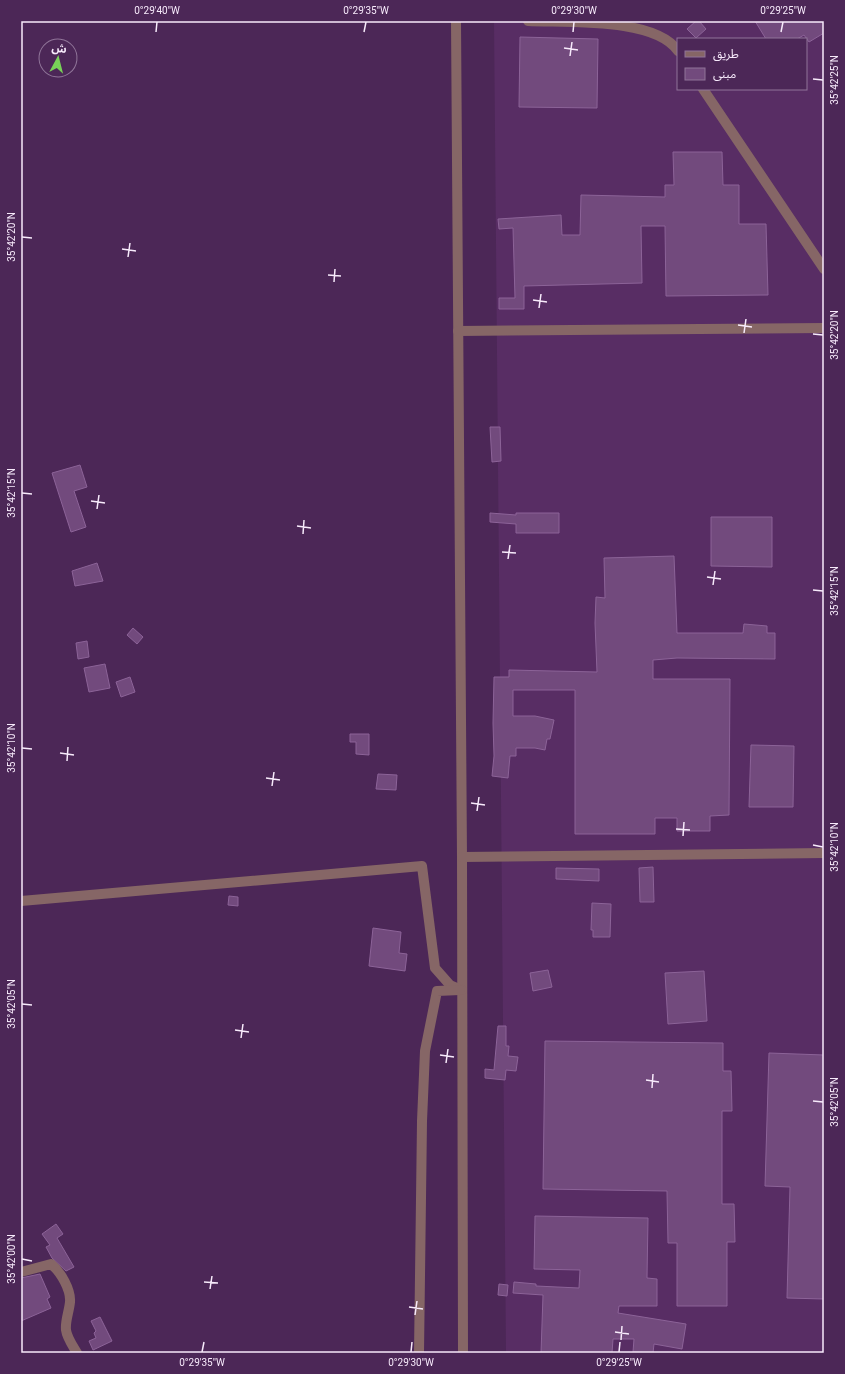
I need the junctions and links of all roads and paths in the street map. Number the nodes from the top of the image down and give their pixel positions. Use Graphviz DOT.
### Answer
graph roads {
  1 [pos="456,21"];
  2 [pos="528,21"];
  3 [pos="677,50"];
  4 [pos="704,90"];
  5 [pos="824,269"];
  6 [pos="824,328"];
  7 [pos="458,331"];
  8 [pos="824,853"];
  9 [pos="462,857"];
  10 [pos="21,901"];
  11 [pos="462,990"];
  12 [pos="21,1272"];
  13 [pos="77,1353"];
  14 [pos="419,1353"];
  15 [pos="463,1353"];
  1 -- 7 [label="street"];
  2 -- 3 [label="street"];
  4 -- 5 [label="street"];
  6 -- 7 [label="street"];
  7 -- 9 [label="street"];
  8 -- 9 [label="street"];
  9 -- 11 [label="street"];
  10 -- 11 [label="street"];
  11 -- 14 [label="street"];
  11 -- 15 [label="street"];
  12 -- 13 [label="street"];
}
